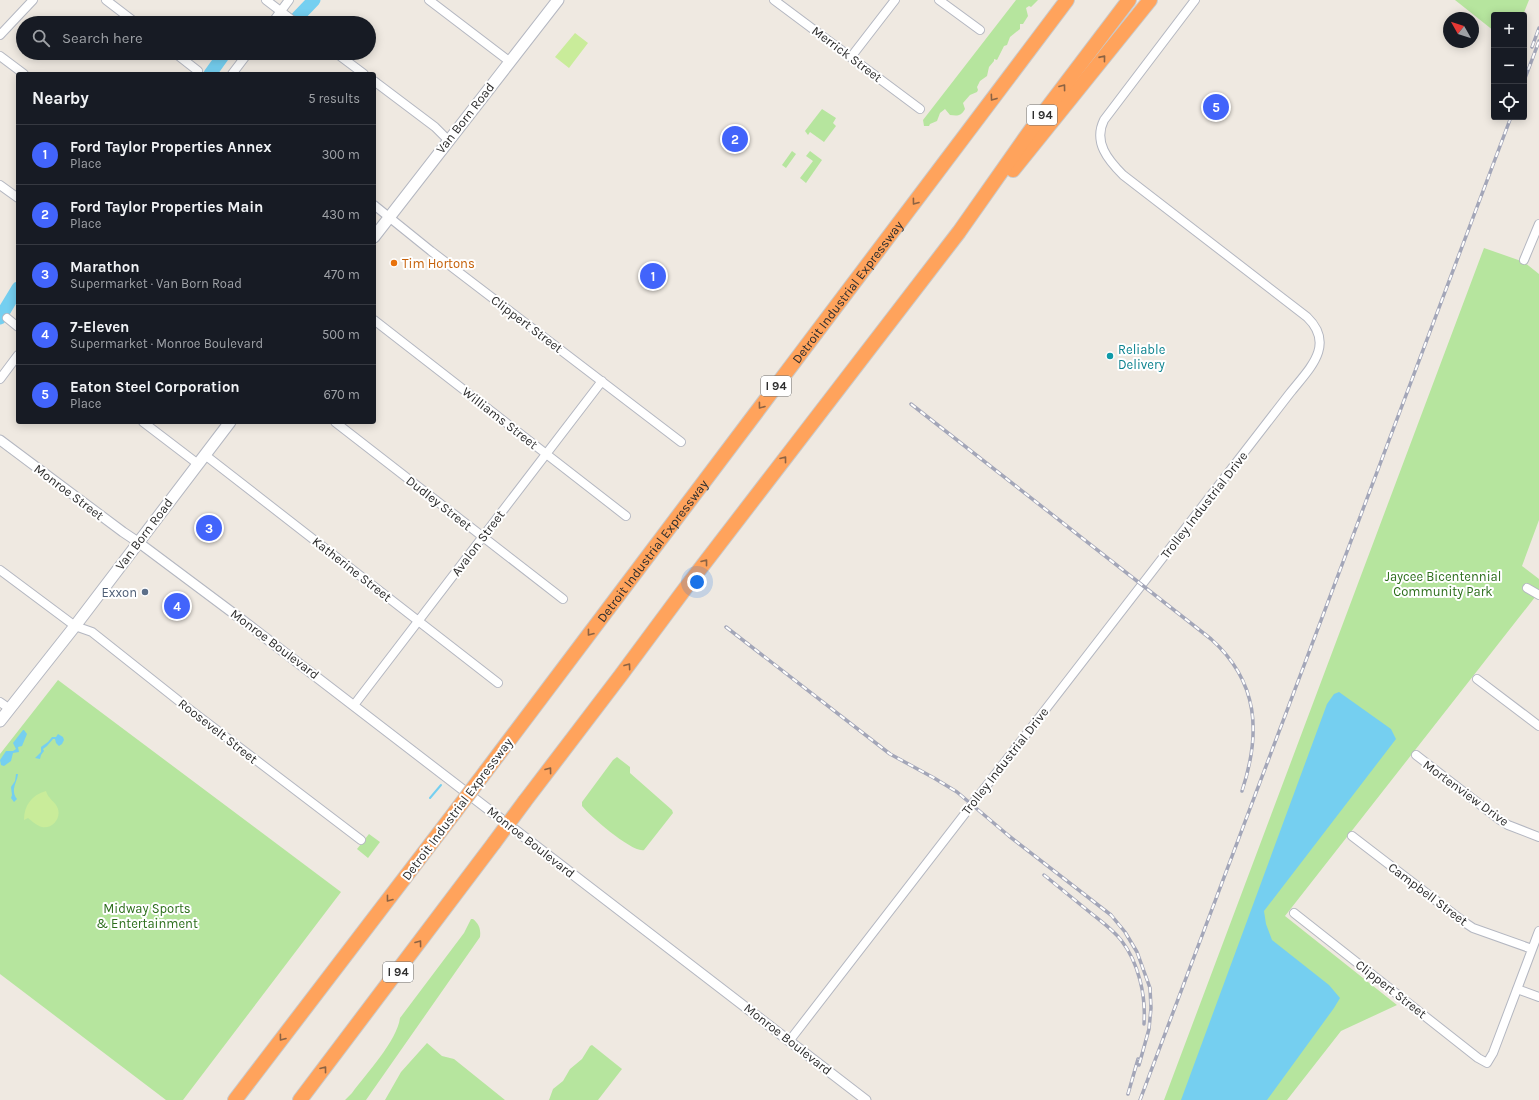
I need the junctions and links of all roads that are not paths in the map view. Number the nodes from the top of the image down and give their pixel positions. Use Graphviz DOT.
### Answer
graph roads {
  1 [pos="33,0"];
  2 [pos="106,0"];
  3 [pos="266,0"];
  4 [pos="289,0"];
  5 [pos="429,0"];
  6 [pos="558,0"];
  7 [pos="774,0"];
  8 [pos="895,0"];
  9 [pos="939,0"];
  10 [pos="1056,0"];
  11 [pos="1067,0"];
  12 [pos="1129,0"];
  13 [pos="1150,0"];
  14 [pos="1195,0"];
  15 [pos="281,11"];
  16 [pos="18,16"];
  17 [pos="127,16"];
  18 [pos="277,16"];
  19 [pos="287,16"];
  20 [pos="16,18"];
  21 [pos="980,30"];
  22 [pos="0,35"];
  23 [pos="0,56"];
  24 [pos="851,57"];
  25 [pos="184,60"];
  26 [pos="243,60"];
  27 [pos="345,60"];
  28 [pos="509,61"];
  29 [pos="198,71"];
  30 [pos="21,72"];
  31 [pos="234,72"];
  32 [pos="361,72"];
  33 [pos="376,83"];
  34 [pos="1004,83"];
  35 [pos="920,109"];
  36 [pos="448,140"];
  37 [pos="0,184"];
  38 [pos="16,196"];
  39 [pos="376,207"];
  40 [pos="389,218"];
  41 [pos="1539,224"];
  42 [pos="959,232"];
  43 [pos="376,234"];
  44 [pos="1524,260"];
  45 [pos="7,318"];
  46 [pos="376,322"];
  47 [pos="16,325"];
  48 [pos="16,358"];
  49 [pos="0,379"];
  50 [pos="602,381"];
  51 [pos="146,424"];
  52 [pos="228,424"];
  53 [pos="338,424"];
  54 [pos="0,440"];
  55 [pos="681,442"];
  56 [pos="546,454"];
  57 [pos="201,460"];
  58 [pos="626,516"];
  59 [pos="482,537"];
  60 [pos="138,542"];
  61 [pos="0,570"];
  62 [pos="1528,588"];
  63 [pos="1539,595"];
  64 [pos="563,599"];
  65 [pos="418,620"];
  66 [pos="75,626"];
  67 [pos="1477,679"];
  68 [pos="498,682"];
  69 [pos="0,702"];
  70 [pos="354,705"];
  71 [pos="10,709"];
  72 [pos="0,722"];
  73 [pos="1539,726"];
  74 [pos="1416,756"];
  75 [pos="1352,836"];
  76 [pos="1539,837"];
  77 [pos="360,840"];
  78 [pos="1294,914"];
  79 [pos="1539,931"];
  80 [pos="1532,949"];
  81 [pos="1517,989"];
  82 [pos="1539,997"];
  83 [pos="790,1040"];
  84 [pos="235,1100"];
  85 [pos="300,1100"];
  86 [pos="866,1100"];
  1 -- 16 [label="street"];
  2 -- 17 [label="street"];
  3 -- 15 [label="street"];
  4 -- 15 [label="street"];
  5 -- 28 [label="street"];
  6 -- 28 [label="main road, Van Born Road"];
  7 -- 24 [label="street, Merrick Street"];
  8 -- 24 [label="street"];
  9 -- 21 [label="street"];
  10 -- 34 [label="highway"];
  11 -- 34 [label="highway, Detroit Industrial Expressway / I 94"];
  42 -- 12 [label="highway, I 94, one-way"];
  42 -- 13 [label="highway, one-way"];
  14 -- 83 [label="street, Trolley Industrial Drive"];
  15 -- 18 [label="street"];
  15 -- 19 [label="street"];
  20 -- 22 [label="street"];
  23 -- 30 [label="street"];
  24 -- 35 [label="street, Merrick Street"];
  25 -- 29 [label="street"];
  26 -- 31 [label="street"];
  27 -- 32 [label="street"];
  28 -- 36 [label="main road, Van Born Road"];
  33 -- 36 [label="street"];
  34 -- 84 [label="highway, Detroit Industrial Expressway / I 94, one-way, bridge"];
  36 -- 40 [label="main road, Van Born Road"];
  37 -- 38 [label="street"];
  39 -- 40 [label="street, Clippert Street"];
  40 -- 43 [label="main road, Van Born Road"];
  40 -- 50 [label="street, Clippert Street"];
  41 -- 44 [label="street"];
  85 -- 42 [label="highway, I 94, one-way, bridge"];
  45 -- 47 [label="street"];
  46 -- 56 [label="street, Williams Street"];
  48 -- 49 [label="street"];
  50 -- 55 [label="street, Clippert Street"];
  50 -- 56 [label="street, Avalon Street"];
  51 -- 57 [label="street, Katherine Street"];
  52 -- 57 [label="main road, Van Born Road"];
  53 -- 59 [label="street, Dudley Street"];
  54 -- 60 [label="street, Monroe Street"];
  56 -- 58 [label="street, Williams Street"];
  56 -- 59 [label="street, Avalon Street"];
  57 -- 60 [label="main road, Van Born Road"];
  57 -- 65 [label="street, Katherine Street"];
  59 -- 64 [label="street, Dudley Street"];
  59 -- 65 [label="street, Avalon Street"];
  60 -- 66 [label="main road, Van Born Road"];
  60 -- 70 [label="street, Monroe Boulevard"];
  61 -- 66 [label="street, Roosevelt Street"];
  62 -- 63 [label="street"];
  65 -- 68 [label="street, Katherine Street"];
  65 -- 70 [label="street, Avalon Street"];
  66 -- 71 [label="main road, Van Born Road"];
  66 -- 77 [label="street, Roosevelt Street"];
  67 -- 73 [label="street"];
  69 -- 71 [label="street"];
  70 -- 83 [label="street, Monroe Boulevard"];
  71 -- 72 [label="main road, Van Born Road"];
  74 -- 76 [label="street, Mortenview Drive"];
  75 -- 80 [label="street, Campbell Street"];
  78 -- 81 [label="street, Clippert Street"];
  79 -- 80 [label="street"];
  80 -- 81 [label="street"];
  81 -- 82 [label="street"];
  83 -- 86 [label="street, Monroe Boulevard"];
}
